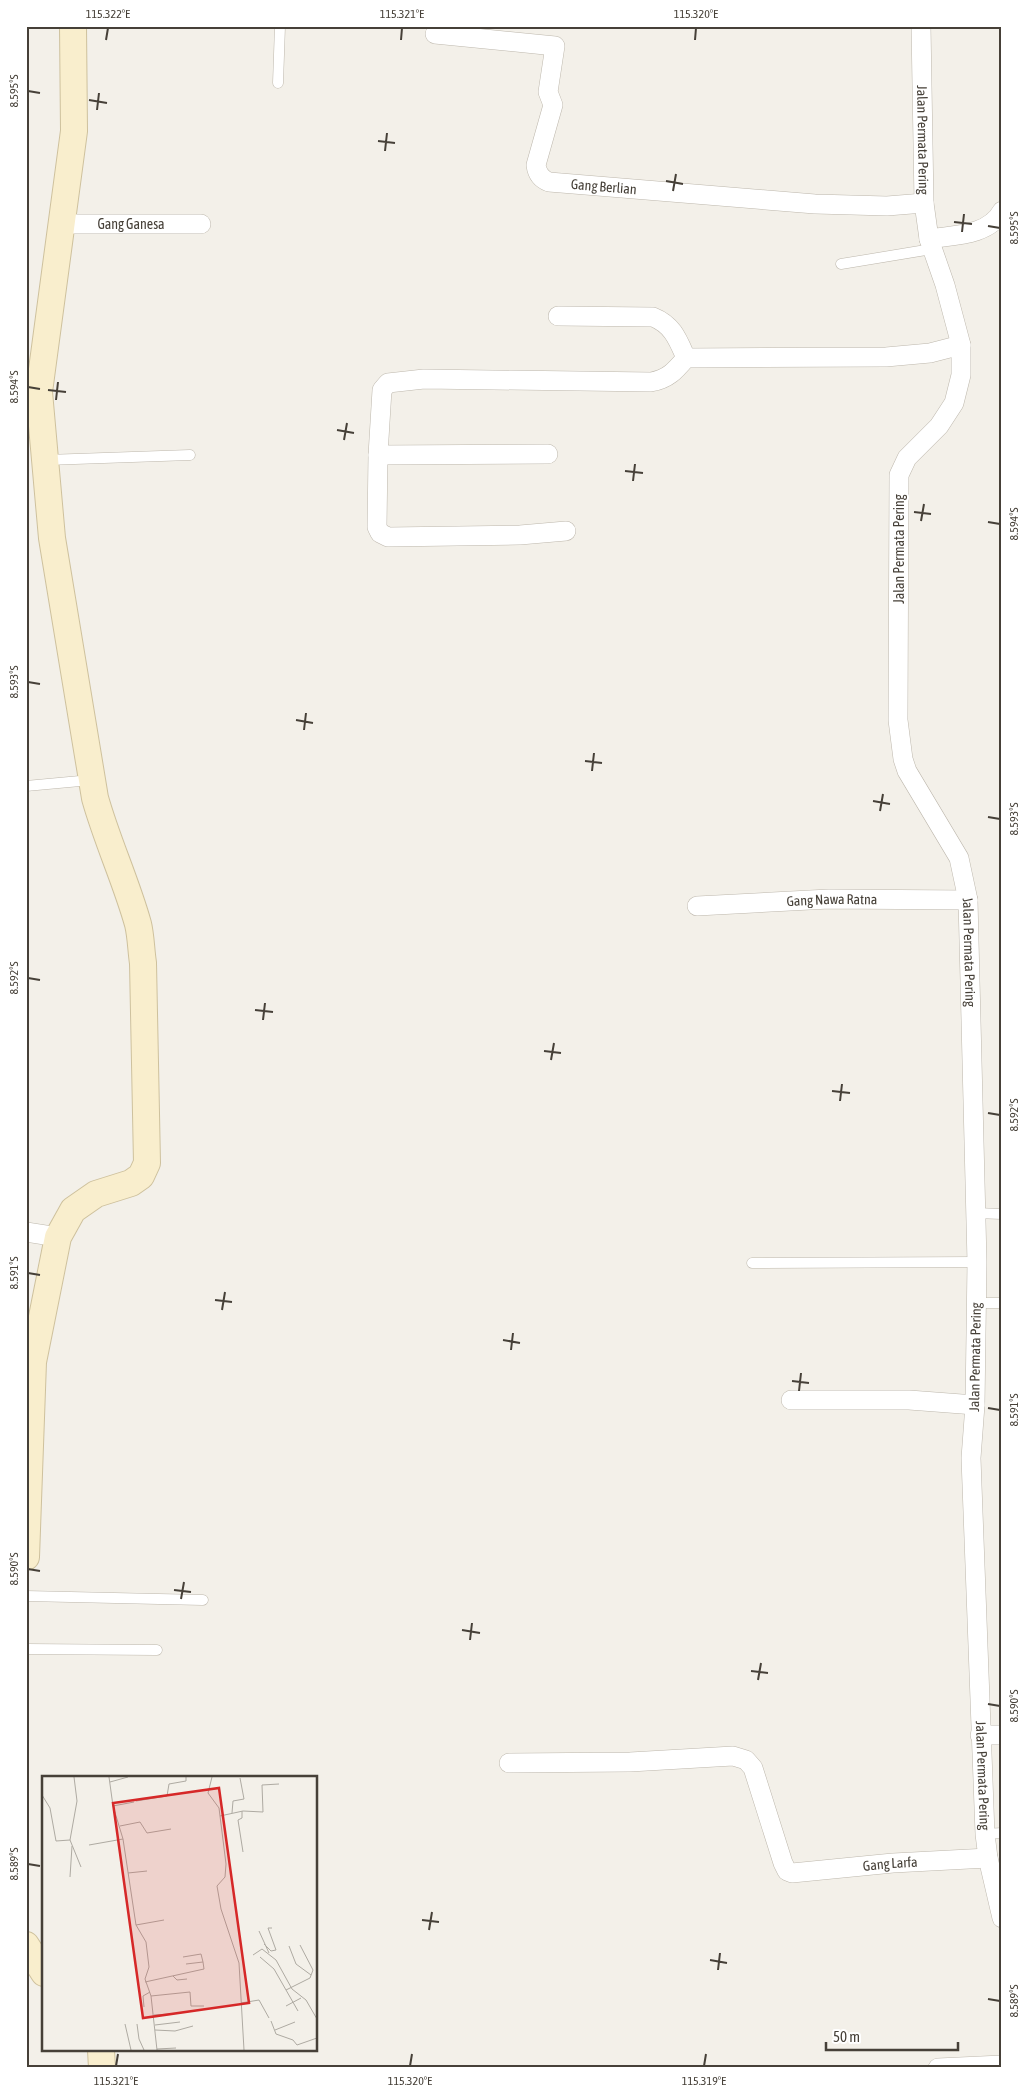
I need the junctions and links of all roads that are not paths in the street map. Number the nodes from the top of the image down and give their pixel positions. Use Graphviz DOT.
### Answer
graph roads {
  1 [pos="73,26"];
  2 [pos="280,26"];
  3 [pos="922,26"];
  4 [pos="435,34"];
  5 [pos="278,83"];
  6 [pos="924,203"];
  7 [pos="1002,212"];
  8 [pos="61,224"];
  9 [pos="201,224"];
  10 [pos="930,244"];
  11 [pos="840,264"];
  12 [pos="558,316"];
  13 [pos="961,345"];
  14 [pos="686,358"];
  15 [pos="378,454"];
  16 [pos="548,454"];
  17 [pos="190,455"];
  18 [pos="45,460"];
  19 [pos="566,531"];
  20 [pos="92,780"];
  21 [pos="26,786"];
  22 [pos="968,900"];
  23 [pos="696,906"];
  24 [pos="976,1212"];
  25 [pos="1002,1214"];
  26 [pos="26,1232"];
  27 [pos="58,1237"];
  28 [pos="977,1262"];
  29 [pos="752,1263"];
  30 [pos="976,1303"];
  31 [pos="1002,1303"];
  32 [pos="791,1400"];
  33 [pos="975,1404"];
  34 [pos="26,1557"];
  35 [pos="26,1596"];
  36 [pos="203,1600"];
  37 [pos="26,1649"];
  38 [pos="157,1650"];
  39 [pos="1002,1734"];
  40 [pos="980,1735"];
  41 [pos="509,1763"];
  42 [pos="994,1834"];
  43 [pos="988,1858"];
  44 [pos="1002,1918"];
  45 [pos="26,1945"];
  46 [pos="42,1969"];
  47 [pos="101,2052"];
  48 [pos="1002,2065"];
  49 [pos="102,2068"];
  50 [pos="938,2068"];
  1 -- 8 [label="street"];
  2 -- 5 [label="lane"];
  3 -- 6 [label="street, Jalan Permata Pering"];
  4 -- 6 [label="street, Gang Berlian"];
  6 -- 10 [label="street, Jalan Permata Pering"];
  7 -- 10 [label="street"];
  8 -- 9 [label="street, Gang Ganesa"];
  8 -- 18 [label="street"];
  10 -- 11 [label="lane"];
  10 -- 13 [label="street, Jalan Permata Pering"];
  12 -- 14 [label="street"];
  13 -- 14 [label="street"];
  13 -- 22 [label="street, Jalan Permata Pering"];
  14 -- 15 [label="street"];
  15 -- 16 [label="street"];
  15 -- 19 [label="street"];
  17 -- 18 [label="lane"];
  18 -- 20 [label="street"];
  20 -- 21 [label="lane"];
  20 -- 27 [label="street"];
  22 -- 23 [label="street, Gang Nawa Ratna"];
  22 -- 24 [label="street, Jalan Permata Pering"];
  24 -- 25 [label="lane"];
  24 -- 28 [label="street, Jalan Permata Pering"];
  26 -- 27 [label="street"];
  27 -- 34 [label="street"];
  28 -- 29 [label="lane"];
  28 -- 30 [label="street, Jalan Permata Pering"];
  30 -- 31 [label="lane"];
  30 -- 33 [label="street, Jalan Permata Pering"];
  32 -- 33 [label="street"];
  33 -- 40 [label="street, Jalan Permata Pering"];
  35 -- 36 [label="lane"];
  37 -- 38 [label="lane"];
  39 -- 40 [label="street"];
  40 -- 42 [label="street, Jalan Permata Pering"];
  41 -- 43 [label="street, Gang Larfa"];
  42 -- 43 [label="street, Jalan Permata Pering"];
  43 -- 44 [label="street, Jalan Permata Pering"];
  45 -- 46 [label="street"];
  47 -- 49 [label="street"];
  48 -- 50 [label="street"];
}
